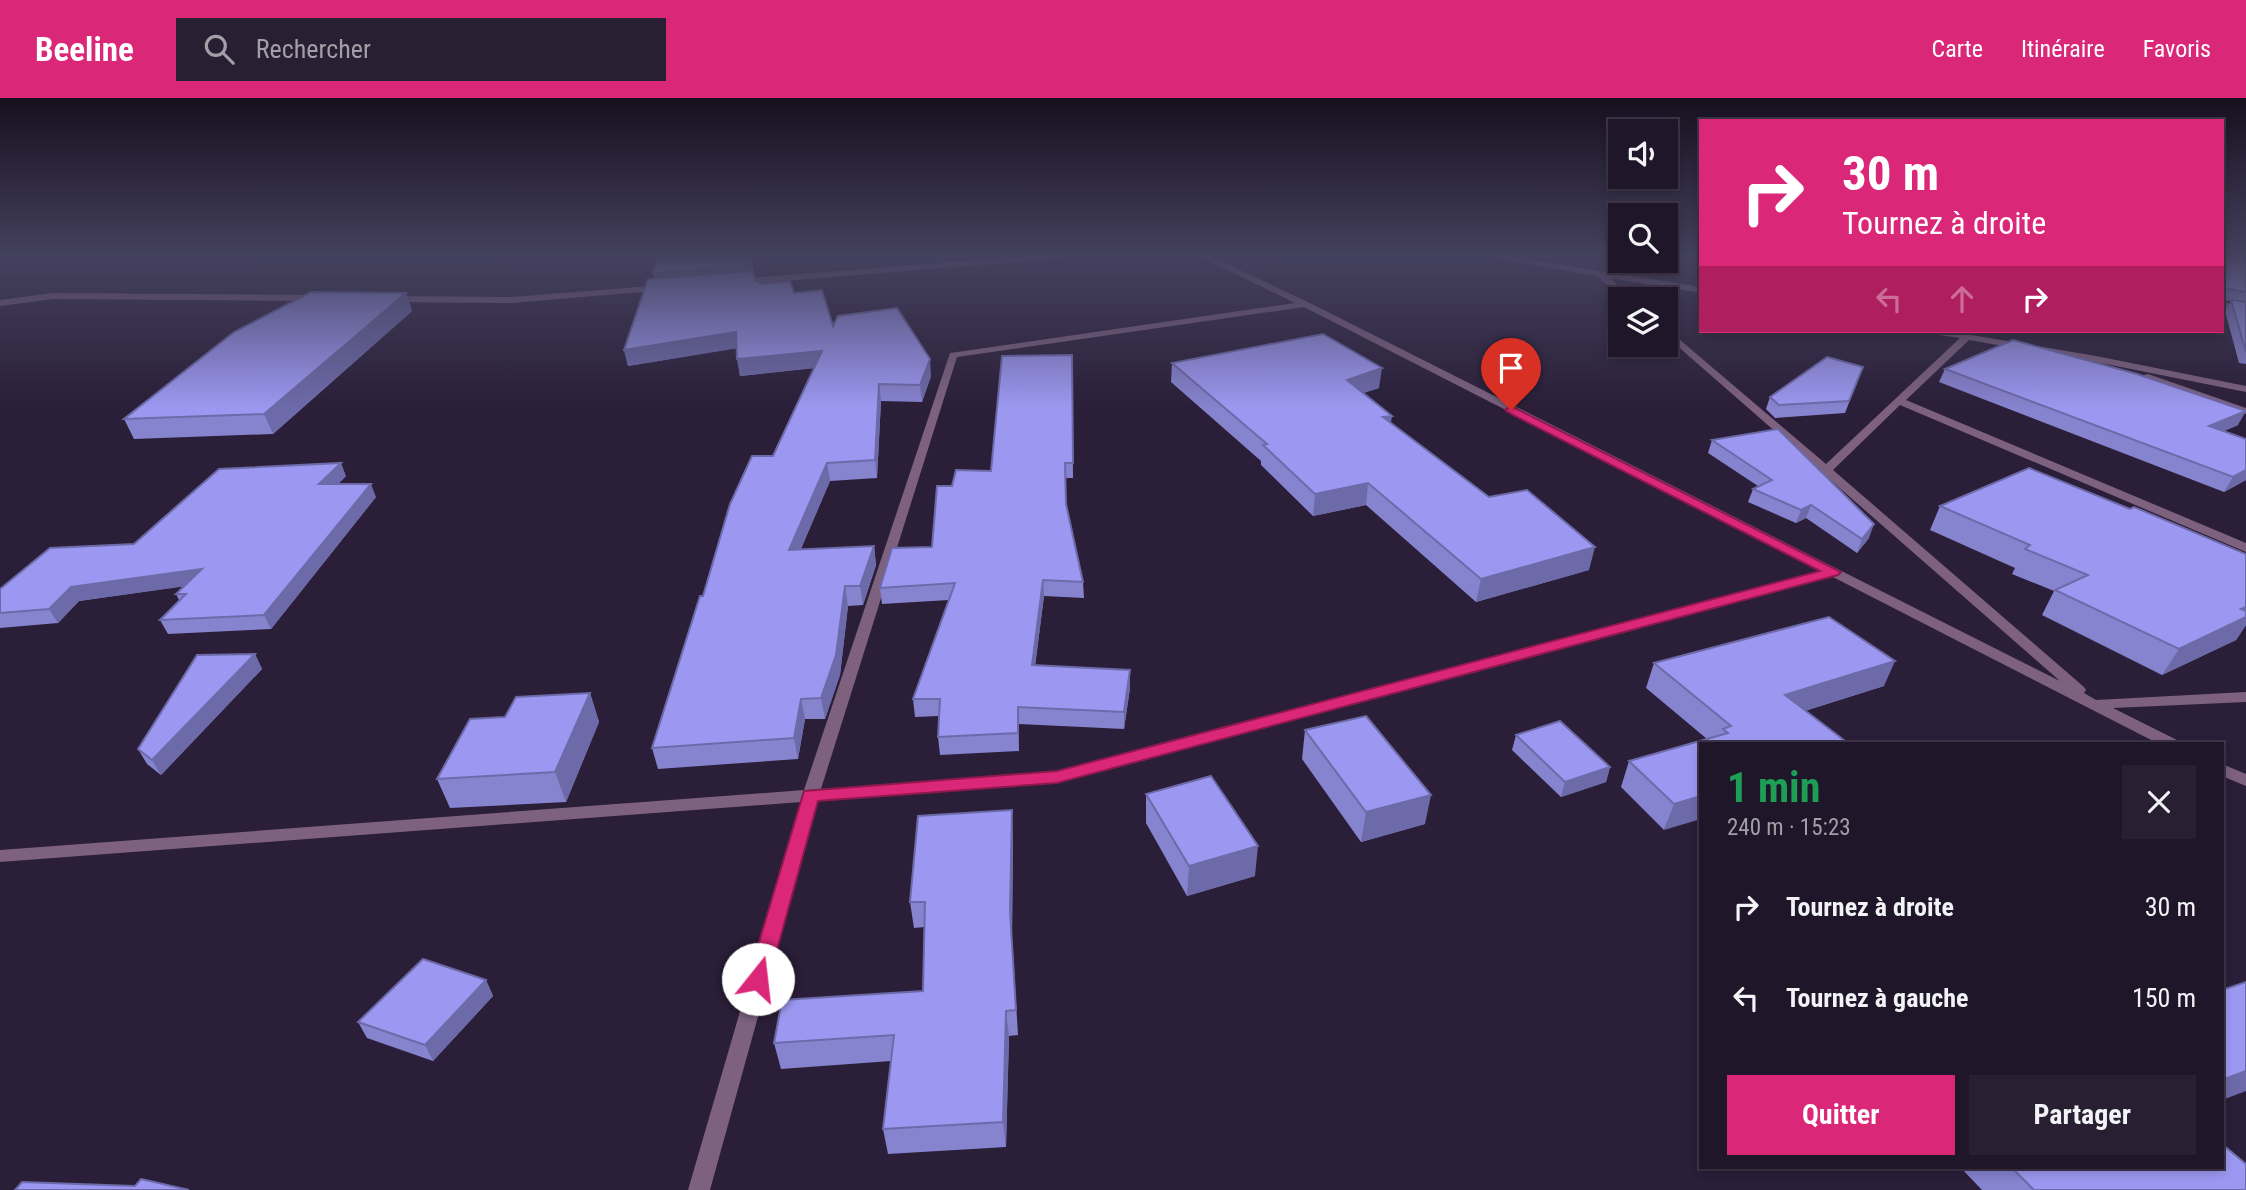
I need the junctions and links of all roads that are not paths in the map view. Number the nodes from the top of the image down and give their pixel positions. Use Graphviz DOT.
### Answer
graph roads {
  1 [pos="1291,306"];
  2 [pos="1309,306"];
  3 [pos="2228,306"];
  4 [pos="2246,309"];
  5 [pos="1944,333"];
  6 [pos="1967,337"];
  7 [pos="1678,341"];
  8 [pos="2095,359"];
  9 [pos="2246,389"];
  10 [pos="1899,401"];
  11 [pos="2246,411"];
  12 [pos="1826,470"];
  13 [pos="2246,548"];
  14 [pos="1833,572"];
  15 [pos="2246,697"];
  16 [pos="2095,704"];
  17 [pos="2168,742"];
  18 [pos="2224,770"];
  19 [pos="2246,781"];
  20 [pos="811,795"];
  21 [pos="0,856"];
  22 [pos="699,1190"];
  1 -- 20 [label="street"];
  2 -- 14 [label="street"];
  3 -- 4 [label="street"];
  5 -- 6 [label="street"];
  6 -- 8 [label="street"];
  6 -- 10 [label="street"];
  7 -- 12 [label="street"];
  8 -- 9 [label="street"];
  8 -- 11 [label="street"];
  10 -- 12 [label="street"];
  10 -- 13 [label="street"];
  12 -- 16 [label="street"];
  14 -- 16 [label="street"];
  14 -- 20 [label="street"];
  15 -- 16 [label="street"];
  16 -- 17 [label="street"];
  18 -- 19 [label="street"];
  20 -- 21 [label="street"];
  20 -- 22 [label="street"];
}
